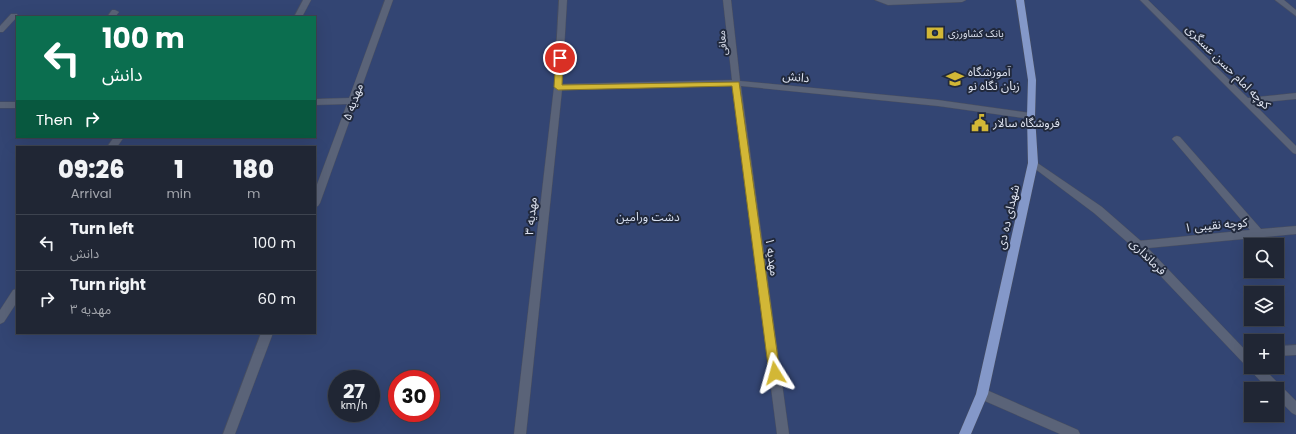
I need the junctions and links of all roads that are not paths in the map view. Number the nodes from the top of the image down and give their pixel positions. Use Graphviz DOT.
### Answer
graph roads {
  1 [pos="307,0"];
  2 [pos="389,0"];
  3 [pos="563,0"];
  4 [pos="727,0"];
  5 [pos="879,0"];
  6 [pos="962,0"];
  7 [pos="1020,0"];
  8 [pos="1144,0"];
  9 [pos="1279,0"];
  10 [pos="1296,14"];
  11 [pos="14,16"];
  12 [pos="299,16"];
  13 [pos="0,30"];
  14 [pos="736,83"];
  15 [pos="558,87"];
  16 [pos="1296,96"];
  17 [pos="353,101"];
  18 [pos="1245,101"];
  19 [pos="316,102"];
  20 [pos="0,105"];
  21 [pos="16,105"];
  22 [pos="1031,116"];
  23 [pos="1177,139"];
  24 [pos="1296,151"];
  25 [pos="1033,163"];
  26 [pos="316,200"];
  27 [pos="1296,230"];
  28 [pos="1259,234"];
  29 [pos="1138,245"];
  30 [pos="16,295"];
  31 [pos="0,319"];
  32 [pos="266,334"];
  33 [pos="1296,350"];
  34 [pos="1244,351"];
  35 [pos="1284,351"];
  36 [pos="1261,374"];
  37 [pos="1268,382"];
  38 [pos="982,394"];
  39 [pos="1284,398"];
  40 [pos="1296,409"];
  41 [pos="229,434"];
  42 [pos="520,434"];
  43 [pos="783,434"];
  44 [pos="965,434"];
  45 [pos="1074,434"];
  1 -- 12 [label="street"];
  2 -- 17 [label="street, مهدیه ۵"];
  3 -- 15 [label="street, مهدیه ۳"];
  4 -- 14 [label="street, معافی"];
  5 -- 6 [label="street"];
  7 -- 22 [label="main road, شهدای ده دی"];
  8 -- 18 [label="street, کوچه امام حسن عسگری"];
  9 -- 10 [label="street"];
  11 -- 13 [label="street"];
  14 -- 15 [label="street, دانش"];
  14 -- 22 [label="street, دانش"];
  14 -- 43 [label="street, مهدیه ۱"];
  15 -- 42 [label="street, مهدیه ۳"];
  16 -- 18 [label="street"];
  17 -- 19 [label="street"];
  17 -- 26 [label="street, مهدیه ۵"];
  18 -- 24 [label="street, کوچه امام حسن عسگری"];
  20 -- 21 [label="street"];
  22 -- 25 [label="main road, شهدای ده دی"];
  23 -- 28 [label="street"];
  25 -- 29 [label="street, فرمانداری"];
  25 -- 38 [label="main road, شهدای ده دی"];
  27 -- 28 [label="street, کوچه نقیبی ۱"];
  28 -- 29 [label="street, کوچه نقیبی ۱"];
  29 -- 34 [label="street, فرمانداری"];
  30 -- 31 [label="street"];
  32 -- 41 [label="street"];
  33 -- 35 [label="street"];
  36 -- 37 [label="street"];
  38 -- 44 [label="main road, شهدای ده دی"];
  38 -- 45 [label="street"];
  39 -- 40 [label="street"];
}
